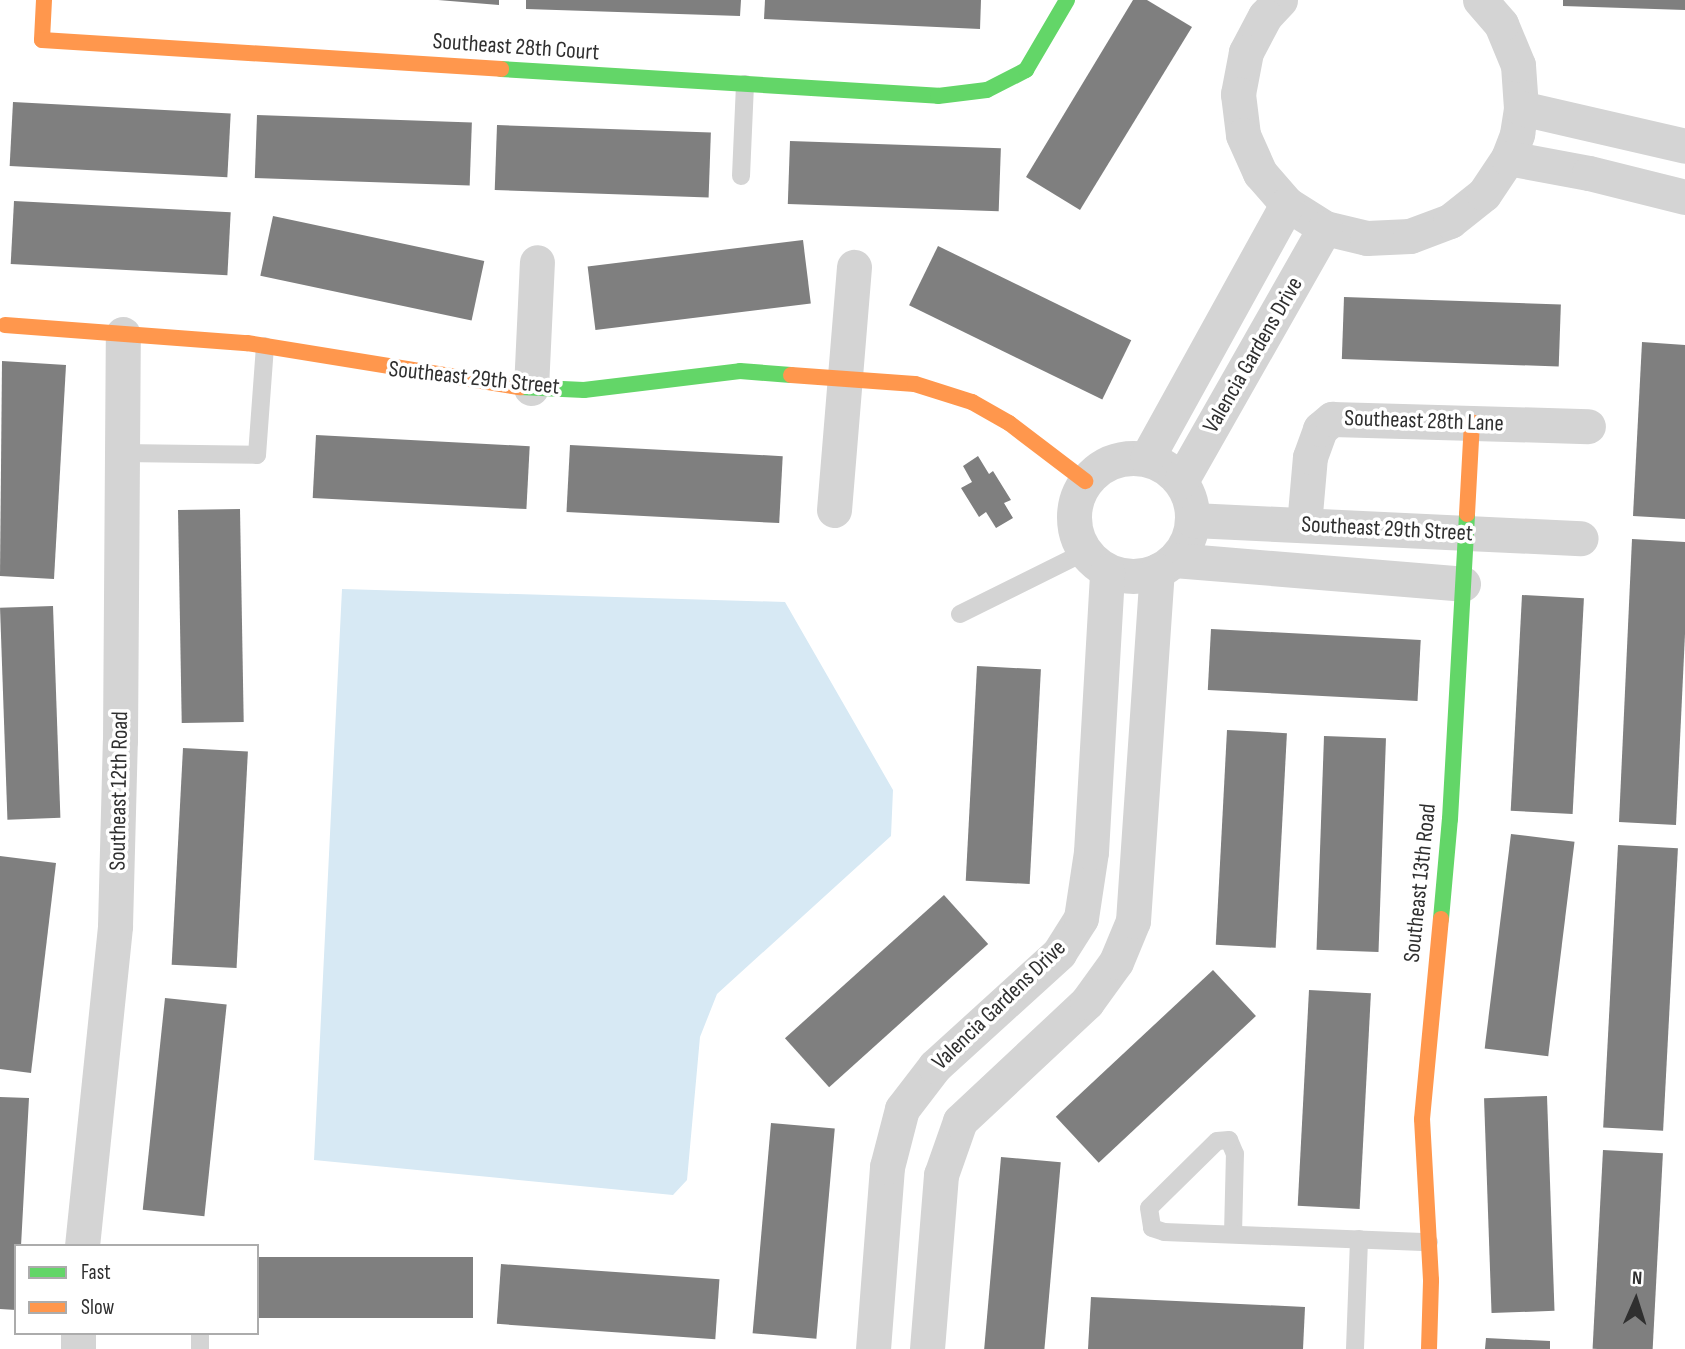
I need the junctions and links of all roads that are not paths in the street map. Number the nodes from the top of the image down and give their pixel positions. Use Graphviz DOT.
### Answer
graph roads {
  1 [pos="44,0"];
  2 [pos="1067,0"];
  3 [pos="1280,0"];
  4 [pos="1480,0"];
  5 [pos="746,84"];
  6 [pos="1521,108"];
  7 [pos="1685,146"];
  8 [pos="1508,158"];
  9 [pos="741,176"];
  10 [pos="1681,189"];
  11 [pos="1287,204"];
  12 [pos="1325,228"];
  13 [pos="537,262"];
  14 [pos="854,267"];
  15 [pos="5,325"];
  16 [pos="123,334"];
  17 [pos="265,346"];
  18 [pos="845,379"];
  19 [pos="531,387"];
  20 [pos="1472,422"];
  21 [pos="1588,426"];
  22 [pos="122,453"];
  23 [pos="1147,458"];
  24 [pos="1085,481"];
  25 [pos="1181,481"];
  26 [pos="834,510"];
  27 [pos="1193,520"];
  28 [pos="1304,525"];
  29 [pos="1466,532"];
  30 [pos="1581,538"];
  31 [pos="1096,561"];
  32 [pos="1165,566"];
  33 [pos="1463,584"];
  34 [pos="960,614"];
  35 [pos="1233,1234"];
  36 [pos="1359,1239"];
  37 [pos="1429,1242"];
  38 [pos="82,1244"];
  39 [pos="873,1349"];
  40 [pos="927,1349"];
  41 [pos="1355,1349"];
  42 [pos="1429,1349"];
  1 -- 5 [label="street, Southeast 28th Court"];
  2 -- 5 [label="street, Southeast 28th Court"];
  3 -- 11 [label="street"];
  4 -- 6 [label="street"];
  5 -- 9 [label="lane"];
  6 -- 7 [label="street"];
  6 -- 8 [label="street"];
  8 -- 10 [label="street"];
  8 -- 12 [label="street"];
  11 -- 12 [label="street"];
  11 -- 23 [label="street, Valencia Gardens Drive"];
  12 -- 25 [label="street, Valencia Gardens Drive"];
  13 -- 19 [label="street"];
  14 -- 18 [label="street"];
  15 -- 16 [label="street, Southeast 29th Street"];
  16 -- 17 [label="street, Southeast 29th Street"];
  16 -- 22 [label="street, Southeast 12th Road"];
  17 -- 19 [label="street, Southeast 29th Street"];
  17 -- 22 [label="lane"];
  18 -- 19 [label="street, Southeast 29th Street"];
  18 -- 24 [label="street, Southeast 29th Street"];
  18 -- 26 [label="street"];
  20 -- 21 [label="street, Southeast 28th Lane"];
  20 -- 28 [label="street, Southeast 28th Lane"];
  20 -- 29 [label="street, Southeast 13th Road"];
  22 -- 38 [label="street, Southeast 12th Road"];
  23 -- 24 [label="street"];
  23 -- 25 [label="street"];
  24 -- 31 [label="street"];
  25 -- 27 [label="street"];
  27 -- 28 [label="street, Southeast 29th Street"];
  27 -- 32 [label="street"];
  28 -- 29 [label="street, Southeast 29th Street"];
  29 -- 30 [label="street, Southeast 29th Street"];
  29 -- 33 [label="street, Southeast 13th Road"];
  31 -- 32 [label="street"];
  31 -- 34 [label="lane"];
  31 -- 39 [label="street, Valencia Gardens Drive"];
  32 -- 33 [label="street, Southeast 29th Street"];
  32 -- 40 [label="street"];
  33 -- 37 [label="street, Southeast 13th Road"];
  35 -- 35 [label="lane"];
  35 -- 36 [label="lane"];
  36 -- 37 [label="lane"];
  36 -- 41 [label="lane"];
  37 -- 42 [label="street, Southeast 13th Road"];
}
